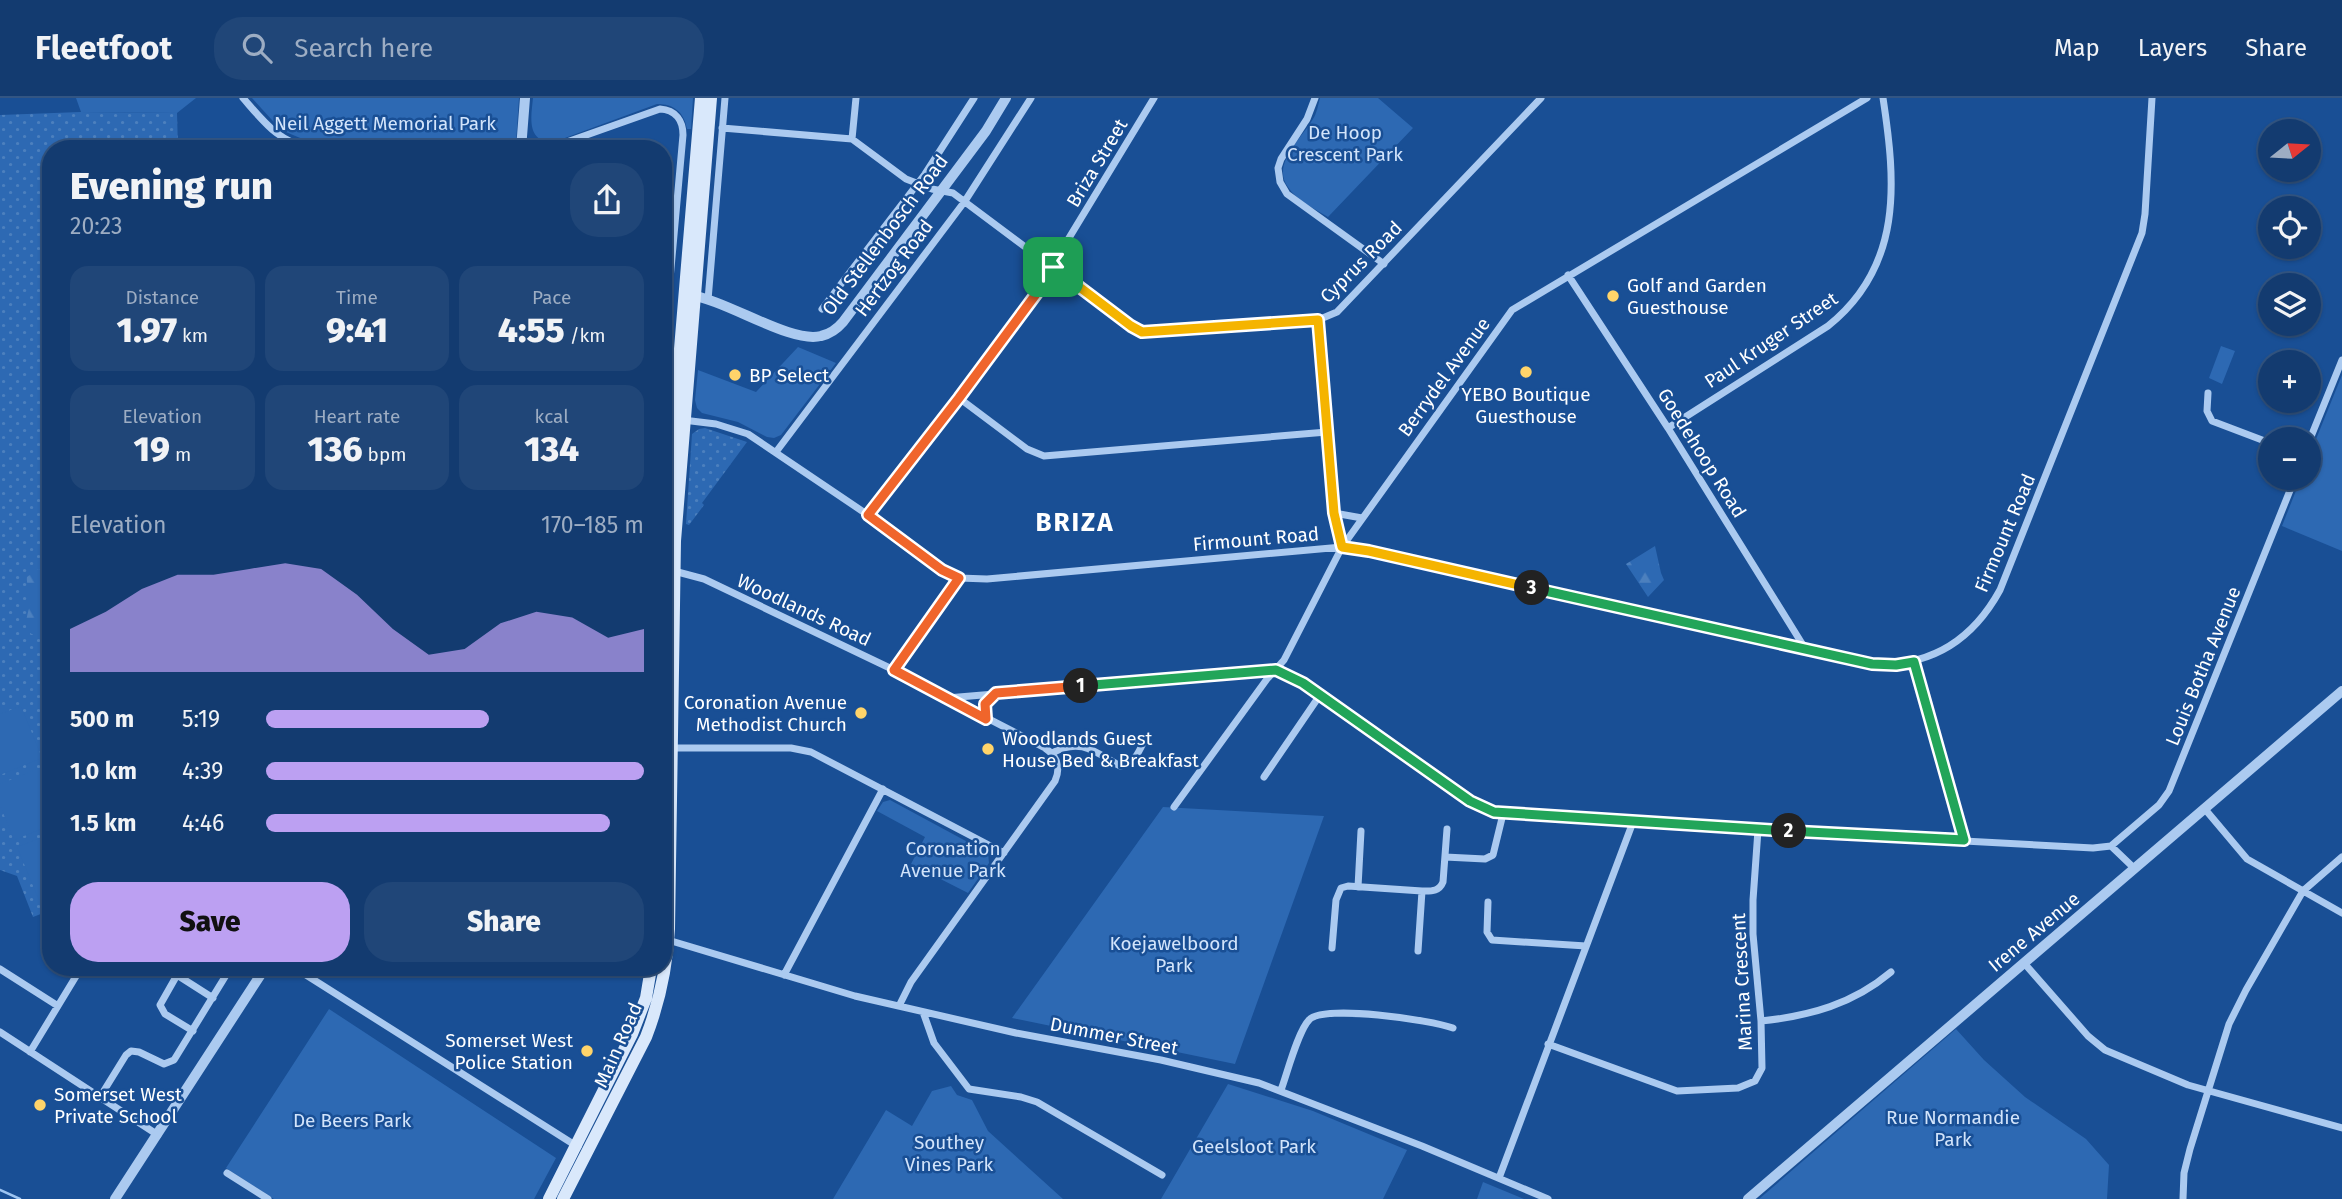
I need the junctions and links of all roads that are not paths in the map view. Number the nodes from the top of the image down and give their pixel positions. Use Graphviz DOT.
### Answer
graph roads {
  1 [pos="243,98"];
  2 [pos="526,98"];
  3 [pos="701,98"];
  4 [pos="711,98"];
  5 [pos="725,98"];
  6 [pos="856,98"];
  7 [pos="974,98"];
  8 [pos="1006,98"];
  9 [pos="1031,98"];
  10 [pos="1154,98"];
  11 [pos="1315,98"];
  12 [pos="1541,98"];
  13 [pos="1867,98"];
  14 [pos="1883,98"];
  15 [pos="2152,98"];
  16 [pos="722,128"];
  17 [pos="852,139"];
  18 [pos="285,140"];
  19 [pos="522,140"];
  20 [pos="572,140"];
  21 [pos="917,183"];
  22 [pos="942,191"];
  23 [pos="965,201"];
  24 [pos="672,257"];
  25 [pos="1384,264"];
  26 [pos="1053,267"];
  27 [pos="1568,275"];
  28 [pos="695,297"];
  29 [pos="822,309"];
  30 [pos="1318,320"];
  31 [pos="2342,360"];
  32 [pos="2208,393"];
  33 [pos="959,398"];
  34 [pos="679,419"];
  35 [pos="2315,427"];
  36 [pos="1668,428"];
  37 [pos="1327,432"];
  38 [pos="2258,438"];
  39 [pos="776,452"];
  40 [pos="672,477"];
  41 [pos="2290,490"];
  42 [pos="1334,513"];
  43 [pos="868,515"];
  44 [pos="1362,518"];
  45 [pos="1342,547"];
  46 [pos="674,571"];
  47 [pos="959,578"];
  48 [pos="672,622"];
  49 [pos="1806,650"];
  50 [pos="1914,662"];
  51 [pos="894,670"];
  52 [pos="1276,670"];
  53 [pos="2342,691"];
  54 [pos="996,693"];
  55 [pos="1320,695"];
  56 [pos="947,698"];
  57 [pos="986,719"];
  58 [pos="1146,737"];
  59 [pos="672,750"];
  60 [pos="1052,753"];
  61 [pos="1264,777"];
  62 [pos="883,789"];
  63 [pos="1174,807"];
  64 [pos="2204,808"];
  65 [pos="1503,814"];
  66 [pos="1633,822"];
  67 [pos="1447,829"];
  68 [pos="1758,830"];
  69 [pos="1361,831"];
  70 [pos="1964,840"];
  71 [pos="2111,846"];
  72 [pos="1004,853"];
  73 [pos="2342,856"];
  74 [pos="1445,857"];
  75 [pos="2135,869"];
  76 [pos="1358,887"];
  77 [pos="1422,891"];
  78 [pos="2303,891"];
  79 [pos="1488,902"];
  80 [pos="2342,913"];
  81 [pos="672,942"];
  82 [pos="1586,946"];
  83 [pos="1332,948"];
  84 [pos="1418,951"];
  85 [pos="2024,963"];
  86 [pos="0,969"];
  87 [pos="1891,972"];
  88 [pos="784,975"];
  89 [pos="76,976"];
  90 [pos="176,976"];
  91 [pos="185,976"];
  92 [pos="226,976"];
  93 [pos="260,976"];
  94 [pos="308,976"];
  95 [pos="649,976"];
  96 [pos="664,976"];
  97 [pos="213,998"];
  98 [pos="58,1006"];
  99 [pos="899,1006"];
  100 [pos="923,1012"];
  101 [pos="1761,1021"];
  102 [pos="1452,1028"];
  103 [pos="193,1031"];
  104 [pos="0,1032"];
  105 [pos="1548,1044"];
  106 [pos="30,1052"];
  107 [pos="1281,1090"];
  108 [pos="2208,1091"];
  109 [pos="100,1097"];
  110 [pos="2342,1126"];
  111 [pos="158,1135"];
  112 [pos="582,1149"];
  113 [pos="228,1173"];
  114 [pos="1162,1175"];
  115 [pos="1499,1178"];
  116 [pos="115,1199"];
  117 [pos="268,1199"];
  118 [pos="549,1199"];
  119 [pos="563,1199"];
  120 [pos="1548,1199"];
  121 [pos="1748,1199"];
  122 [pos="2183,1199"];
  1 -- 18 [label="street"];
  2 -- 19 [label="street"];
  3 -- 28 [label="main road, Main Road"];
  4 -- 28 [label="main road, Main Road"];
  5 -- 16 [label="street"];
  6 -- 17 [label="street"];
  7 -- 21 [label="street"];
  8 -- 22 [label="street, Old Stellenbosch Road"];
  9 -- 23 [label="street, Hertzog Road"];
  10 -- 26 [label="street, Briza Street"];
  11 -- 25 [label="street"];
  12 -- 25 [label="street, Cyprus Road"];
  13 -- 27 [label="street, Berrydel Avenue"];
  14 -- 36 [label="street, Paul Kruger Street"];
  15 -- 50 [label="street, Firmount Road"];
  16 -- 17 [label="street"];
  16 -- 28 [label="street"];
  17 -- 21 [label="street, Cyprus Road"];
  20 -- 24 [label="street"];
  21 -- 22 [label="street, Cyprus Road"];
  21 -- 29 [label="street"];
  22 -- 23 [label="street, Cyprus Road"];
  22 -- 28 [label="street, Old Stellenbosch Road"];
  23 -- 26 [label="street, Cyprus Road"];
  23 -- 39 [label="street, Hertzog Road"];
  25 -- 30 [label="street, Cyprus Road"];
  26 -- 30 [label="street, Cyprus Road"];
  26 -- 33 [label="street, Briza Street"];
  27 -- 36 [label="street, Goedehoop Road"];
  27 -- 44 [label="street, Berrydel Avenue"];
  28 -- 34 [label="main road, Main Road"];
  30 -- 37 [label="street"];
  31 -- 35 [label="street"];
  32 -- 38 [label="street"];
  33 -- 37 [label="street"];
  33 -- 43 [label="street, Briza Street"];
  34 -- 39 [label="street"];
  34 -- 40 [label="main road, Main Road"];
  34 -- 46 [label="main road, Main Road"];
  36 -- 49 [label="street, Goedehoop Road"];
  37 -- 42 [label="street"];
  39 -- 43 [label="street"];
  41 -- 71 [label="street, Louis Botha Avenue"];
  42 -- 44 [label="street"];
  42 -- 45 [label="street"];
  43 -- 47 [label="street"];
  44 -- 45 [label="street, Berrydel Avenue"];
  45 -- 47 [label="street, Firmount Road"];
  45 -- 49 [label="street, Firmount Road"];
  45 -- 52 [label="street, Berrydel Avenue"];
  46 -- 48 [label="main road, Main Road"];
  46 -- 51 [label="street, Woodlands Road"];
  47 -- 51 [label="street"];
  49 -- 50 [label="street, Firmount Road"];
  50 -- 70 [label="street"];
  51 -- 56 [label="street, Woodlands Road"];
  52 -- 54 [label="street"];
  52 -- 55 [label="street"];
  52 -- 63 [label="street, Berrydel Avenue"];
  53 -- 64 [label="street, Irene Avenue"];
  54 -- 56 [label="street"];
  54 -- 57 [label="street"];
  55 -- 61 [label="street"];
  55 -- 65 [label="street"];
  56 -- 57 [label="street, Woodlands Road"];
  57 -- 60 [label="street, Woodlands Road"];
  58 -- 60 [label="street"];
  59 -- 62 [label="street"];
  60 -- 72 [label="street"];
  62 -- 72 [label="street"];
  62 -- 88 [label="street"];
  64 -- 75 [label="street, Irene Avenue"];
  64 -- 78 [label="street"];
  65 -- 66 [label="street"];
  65 -- 74 [label="street"];
  66 -- 68 [label="street"];
  66 -- 82 [label="street"];
  67 -- 74 [label="street"];
  68 -- 70 [label="street"];
  68 -- 101 [label="street, Marina Crescent"];
  69 -- 76 [label="street"];
  70 -- 71 [label="street"];
  71 -- 75 [label="street"];
  72 -- 99 [label="street"];
  73 -- 78 [label="street"];
  74 -- 77 [label="street"];
  75 -- 85 [label="street, Irene Avenue"];
  76 -- 77 [label="street"];
  76 -- 83 [label="street"];
  77 -- 84 [label="street"];
  78 -- 80 [label="street"];
  78 -- 108 [label="street"];
  79 -- 82 [label="street"];
  81 -- 88 [label="street, Dummer Street"];
  82 -- 105 [label="street"];
  85 -- 108 [label="street"];
  85 -- 121 [label="street, Irene Avenue"];
  86 -- 98 [label="street"];
  87 -- 101 [label="street"];
  88 -- 99 [label="street, Dummer Street"];
  89 -- 98 [label="street"];
  90 -- 103 [label="street"];
  91 -- 97 [label="street"];
  92 -- 97 [label="street"];
  93 -- 111 [label="street"];
  94 -- 112 [label="street"];
  95 -- 112 [label="main road, Main Road"];
  96 -- 112 [label="main road, Main Road"];
  97 -- 103 [label="street"];
  98 -- 106 [label="street"];
  99 -- 100 [label="street, Dummer Street"];
  100 -- 107 [label="street, Dummer Street"];
  100 -- 114 [label="street"];
  101 -- 105 [label="street, Marina Crescent"];
  102 -- 107 [label="street"];
  103 -- 109 [label="street"];
  104 -- 106 [label="street"];
  105 -- 115 [label="street"];
  106 -- 109 [label="street"];
  107 -- 115 [label="street, Dummer Street"];
  108 -- 110 [label="street"];
  108 -- 122 [label="street"];
  109 -- 111 [label="street"];
  111 -- 116 [label="street"];
  112 -- 118 [label="main road, Main Road"];
  112 -- 119 [label="main road, Main Road"];
  113 -- 117 [label="street"];
  115 -- 120 [label="street, Dummer Street"];
}
